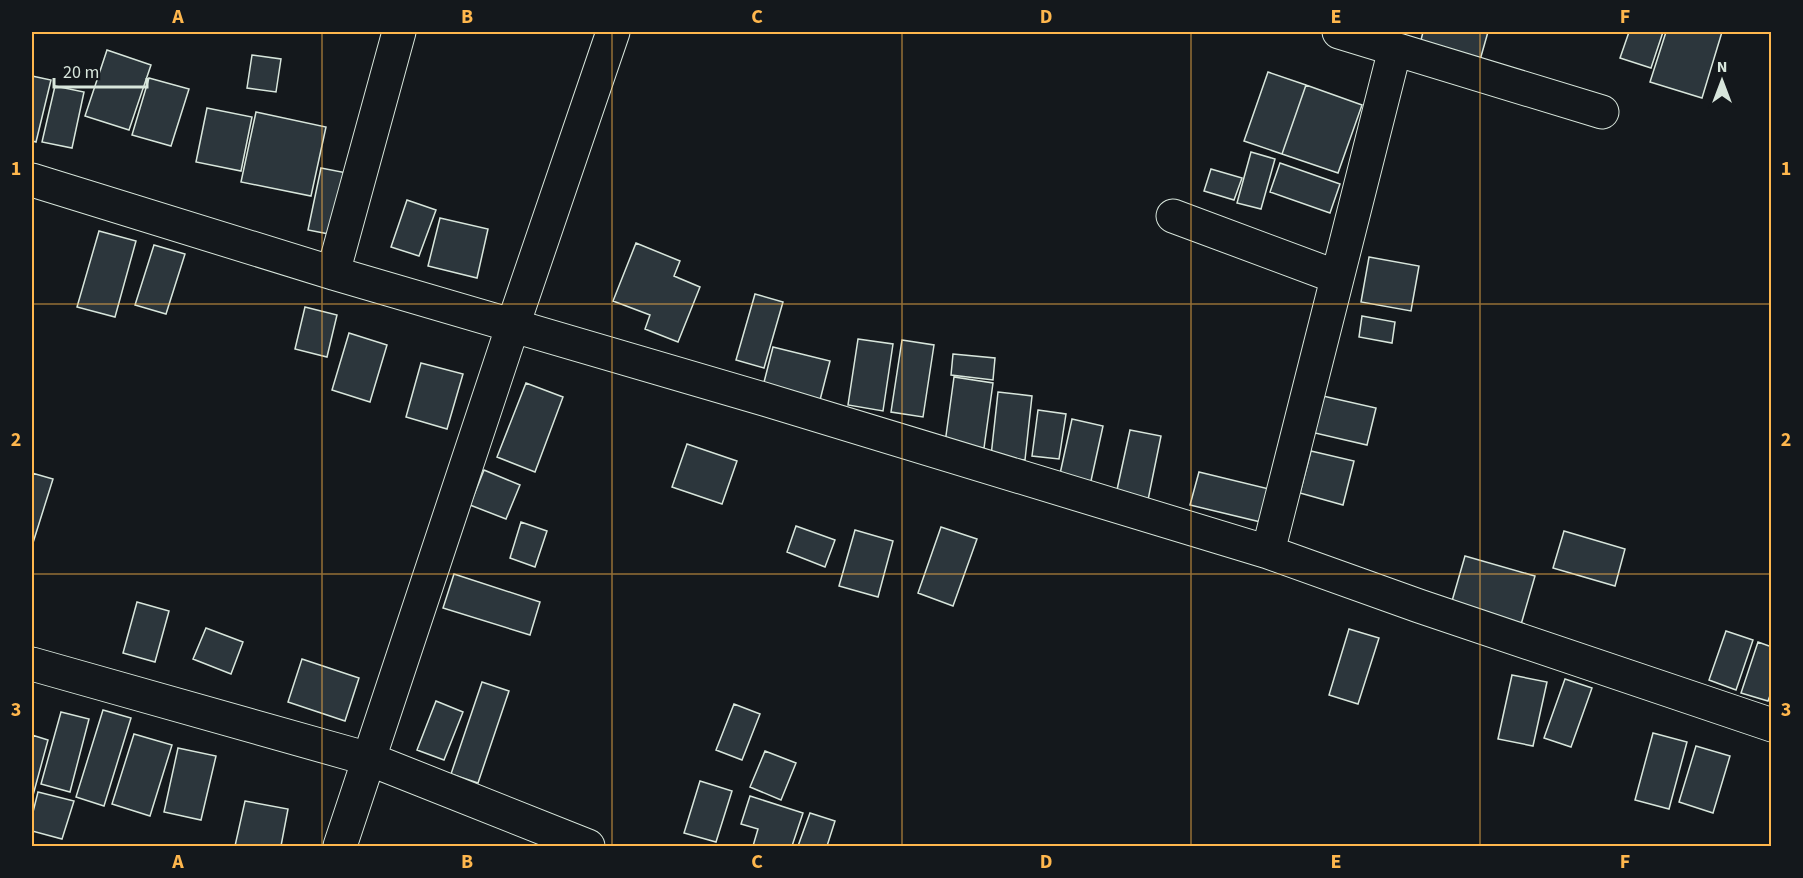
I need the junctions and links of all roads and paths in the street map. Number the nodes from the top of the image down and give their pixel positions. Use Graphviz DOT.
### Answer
graph roads {
  1 [pos="399,32"];
  2 [pos="613,32"];
  3 [pos="1339,32"];
  4 [pos="1395,49"];
  5 [pos="1602,112"];
  6 [pos="32,180"];
  7 [pos="1173,216"];
  8 [pos="333,273"];
  9 [pos="1337,277"];
  10 [pos="513,325"];
  11 [pos="1268,552"];
  12 [pos="32,664"];
  13 [pos="1772,725"];
  14 [pos="369,759"];
  15 [pos="340,846"];
  16 [pos="588,846"];
  1 -- 8 [label="street"];
  2 -- 10 [label="street"];
  3 -- 4 [label="street"];
  4 -- 5 [label="street"];
  4 -- 9 [label="street"];
  6 -- 8 [label="street"];
  7 -- 9 [label="street"];
  8 -- 10 [label="street"];
  9 -- 11 [label="street"];
  10 -- 11 [label="street"];
  10 -- 14 [label="street"];
  11 -- 13 [label="street"];
  12 -- 14 [label="street"];
  14 -- 15 [label="street"];
  14 -- 16 [label="street"];
}
